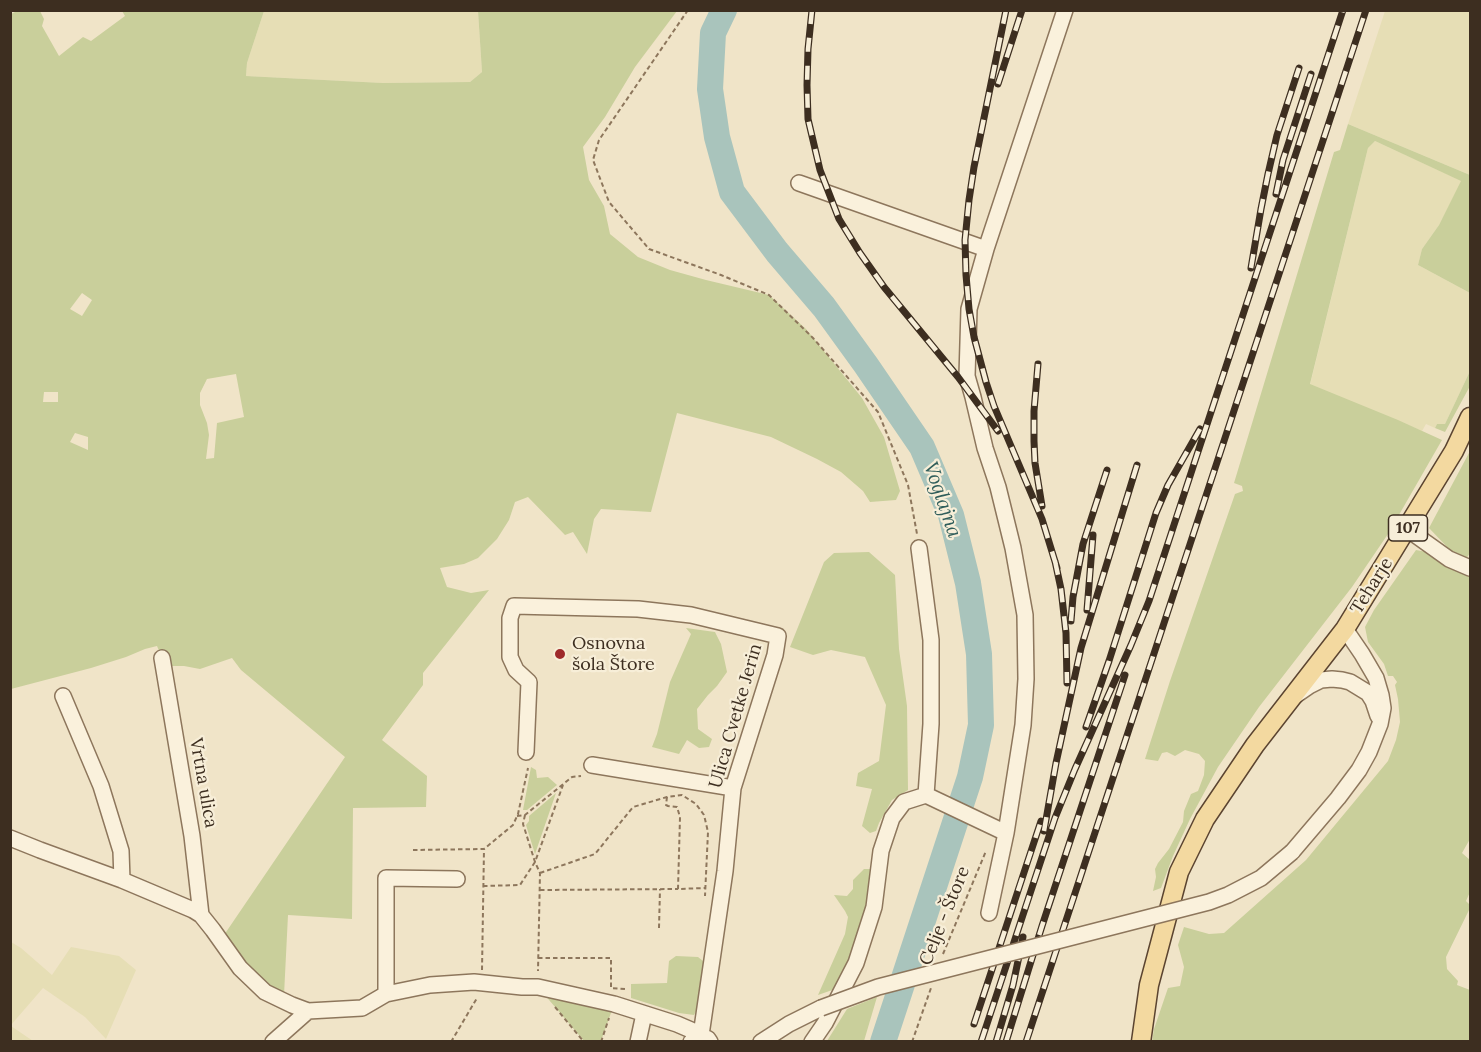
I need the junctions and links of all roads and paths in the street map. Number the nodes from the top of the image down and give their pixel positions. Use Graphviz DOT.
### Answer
graph roads {
  1 [pos="688,10"];
  2 [pos="1065,10"];
  3 [pos="799,183"];
  4 [pos="986,249"];
  5 [pos="1470,417"];
  6 [pos="1407,529"];
  7 [pos="919,548"];
  8 [pos="1470,568"];
  9 [pos="1345,629"];
  10 [pos="162,658"];
  11 [pos="63,696"];
  12 [pos="1291,698"];
  13 [pos="1378,730"];
  14 [pos="526,752"];
  15 [pos="596,766"];
  16 [pos="563,784"];
  17 [pos="733,788"];
  18 [pos="926,795"];
  19 [pos="667,797"];
  20 [pos="525,815"];
  21 [pos="517,816"];
  22 [pos="1006,833"];
  23 [pos="10,838"];
  24 [pos="988,844"];
  25 [pos="484,849"];
  26 [pos="413,850"];
  27 [pos="535,862"];
  28 [pos="540,873"];
  29 [pos="457,879"];
  30 [pos="122,880"];
  31 [pos="483,886"];
  32 [pos="705,888"];
  33 [pos="660,889"];
  34 [pos="678,889"];
  35 [pos="540,890"];
  36 [pos="705,900"];
  37 [pos="989,913"];
  38 [pos="201,915"];
  39 [pos="659,928"];
  40 [pos="538,958"];
  41 [pos="942,958"];
  42 [pos="934,979"];
  43 [pos="484,982"];
  44 [pos="538,987"];
  45 [pos="386,994"];
  46 [pos="620,1001"];
  47 [pos="308,1011"];
  48 [pos="644,1014"];
  49 [pos="701,1039"];
  50 [pos="273,1041"];
  51 [pos="451,1041"];
  52 [pos="584,1041"];
  53 [pos="601,1041"];
  54 [pos="638,1041"];
  55 [pos="761,1041"];
  56 [pos="812,1041"];
  57 [pos="912,1041"];
  58 [pos="1141,1041"];
  1 -- 7 [label="path"];
  2 -- 4 [label="street"];
  3 -- 4 [label="street"];
  4 -- 22 [label="street"];
  5 -- 6 [label="main road, Teharje / 107"];
  6 -- 8 [label="street"];
  6 -- 9 [label="main road, Teharje / 107"];
  7 -- 18 [label="street"];
  9 -- 12 [label="main road, 107"];
  9 -- 13 [label="street"];
  10 -- 38 [label="street, Vrtna ulica"];
  11 -- 30 [label="street"];
  12 -- 13 [label="street"];
  12 -- 58 [label="main road, 107"];
  13 -- 55 [label="street, bridge"];
  14 -- 17 [label="street, Ulica Cvetke Jerin"];
  14 -- 21 [label="path"];
  15 -- 16 [label="path"];
  15 -- 17 [label="street"];
  16 -- 20 [label="path"];
  16 -- 27 [label="path"];
  17 -- 49 [label="street, Ulica Cvetke Jerin"];
  18 -- 22 [label="street"];
  18 -- 56 [label="street"];
  19 -- 28 [label="path"];
  19 -- 32 [label="path"];
  19 -- 34 [label="path"];
  20 -- 21 [label="path"];
  20 -- 27 [label="path"];
  21 -- 25 [label="path"];
  22 -- 37 [label="street"];
  23 -- 30 [label="street"];
  24 -- 41 [label="path, Celje - Štore"];
  25 -- 26 [label="path"];
  25 -- 31 [label="path"];
  27 -- 28 [label="path"];
  27 -- 31 [label="path"];
  28 -- 35 [label="path"];
  29 -- 45 [label="street"];
  30 -- 38 [label="street"];
  31 -- 43 [label="path"];
  32 -- 34 [label="path"];
  32 -- 36 [label="path"];
  33 -- 34 [label="path"];
  33 -- 35 [label="path"];
  33 -- 39 [label="path"];
  35 -- 40 [label="path"];
  38 -- 47 [label="street"];
  40 -- 44 [label="path"];
  40 -- 46 [label="path"];
  42 -- 57 [label="path, Celje - Štore"];
  43 -- 44 [label="street"];
  43 -- 45 [label="street"];
  43 -- 51 [label="path"];
  44 -- 46 [label="street"];
  44 -- 52 [label="path"];
  45 -- 47 [label="street"];
  46 -- 48 [label="street"];
  46 -- 53 [label="path"];
  47 -- 50 [label="street"];
  48 -- 49 [label="street"];
  48 -- 54 [label="street"];
}
